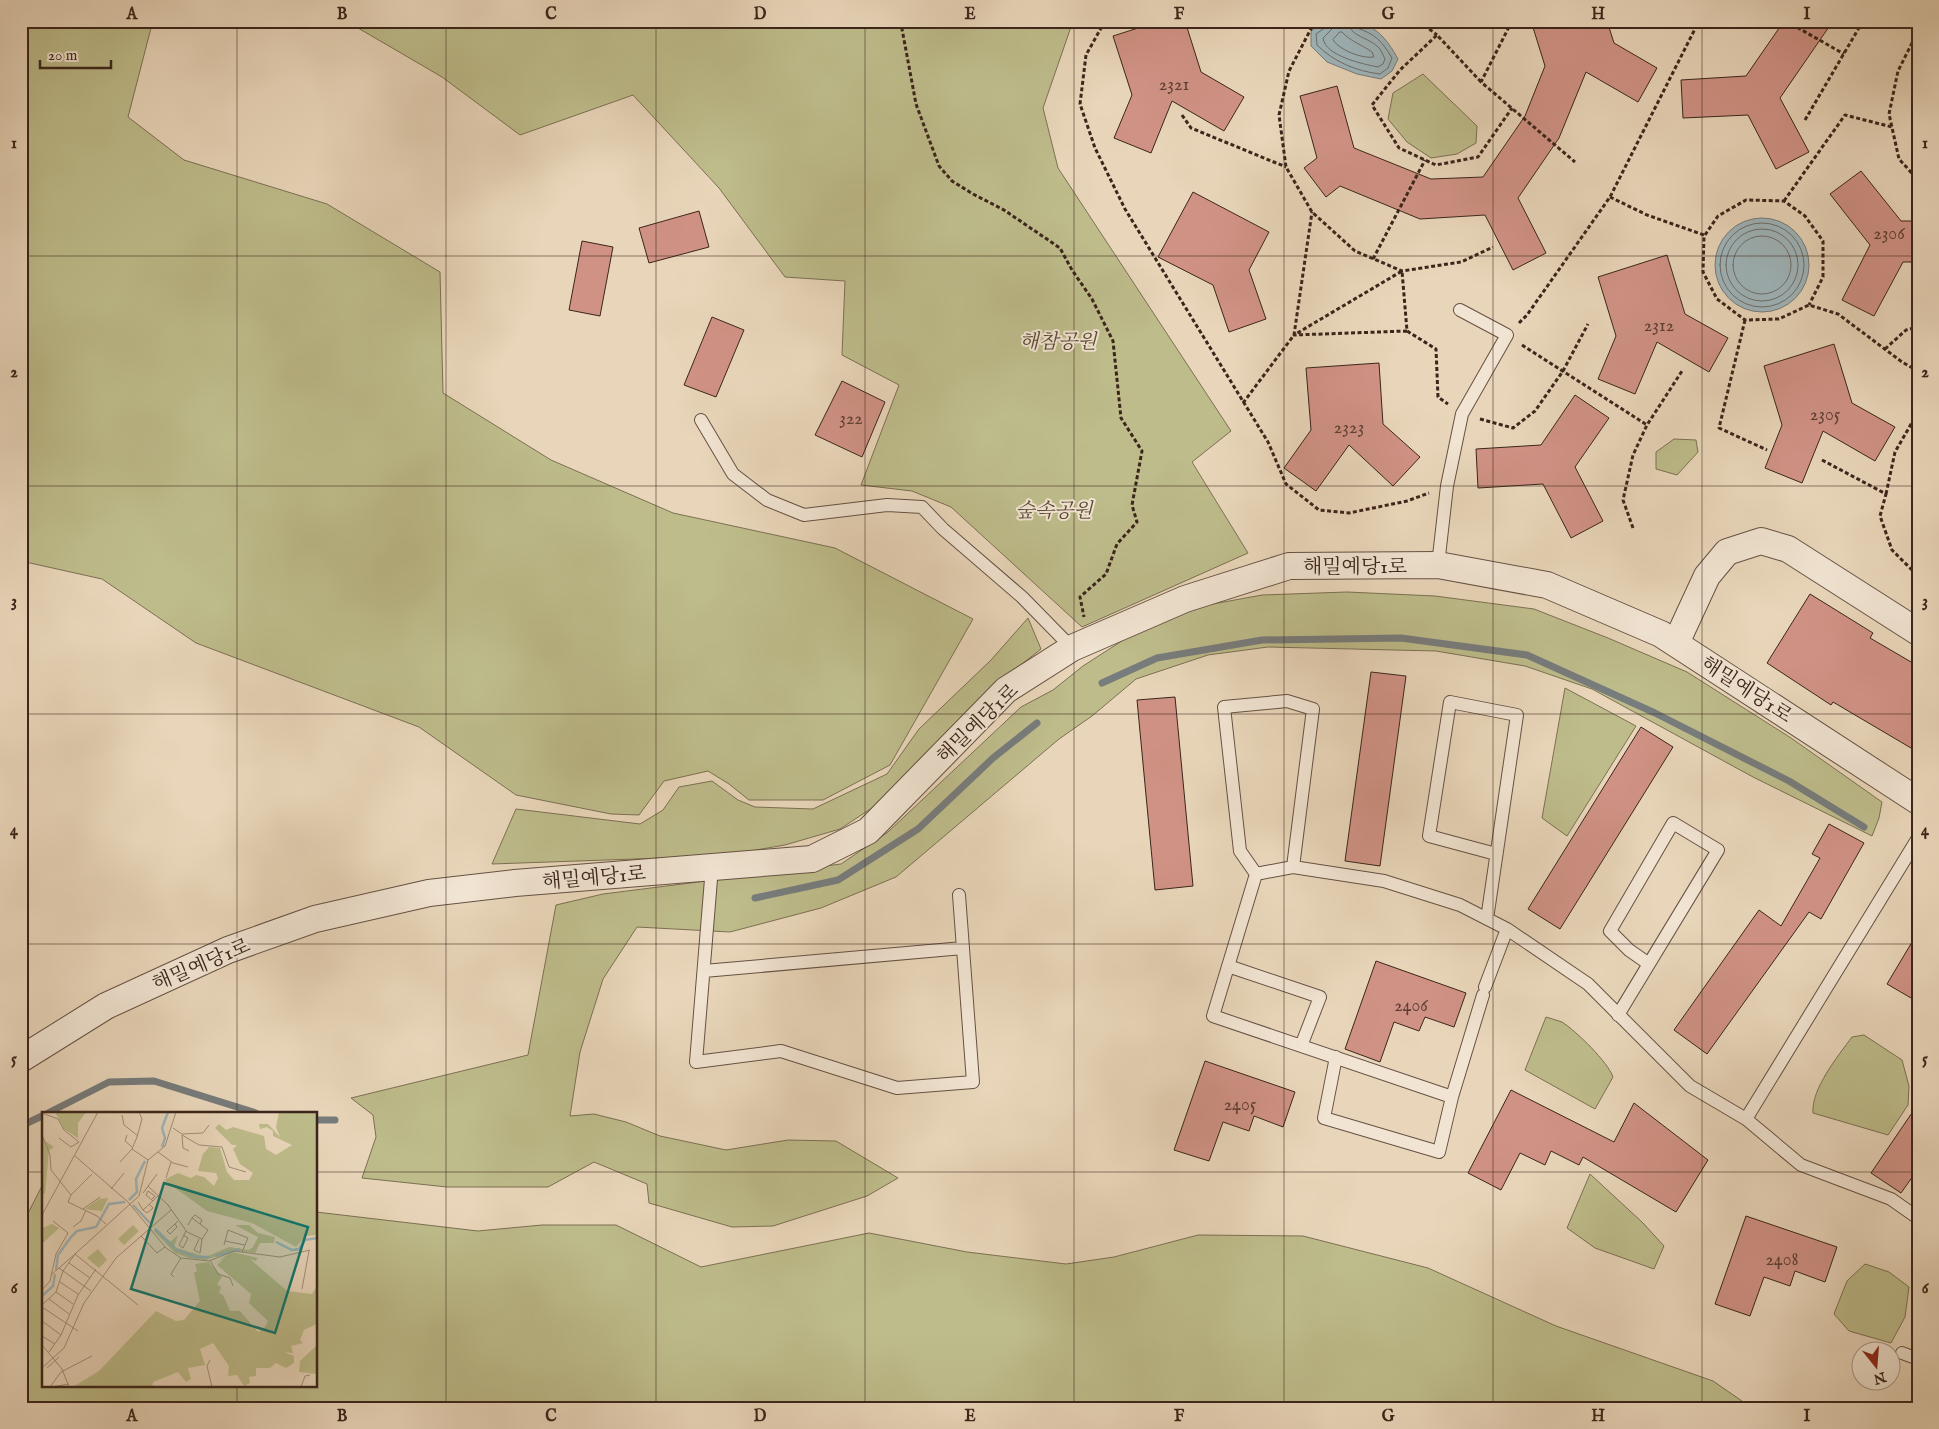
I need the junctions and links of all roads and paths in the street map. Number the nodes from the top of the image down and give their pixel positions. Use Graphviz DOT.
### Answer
graph roads {
  1 [pos="904,21"];
  2 [pos="1105,21"];
  3 [pos="1315,21"];
  4 [pos="1419,21"];
  5 [pos="1512,21"];
  6 [pos="1699,21"];
  7 [pos="1786,21"];
  8 [pos="1863,21"];
  9 [pos="1918,31"];
  10 [pos="1438,34"];
  11 [pos="1844,54"];
  12 [pos="1481,82"];
  13 [pos="1512,108"];
  14 [pos="1182,115"];
  15 [pos="1805,120"];
  16 [pos="1892,127"];
  17 [pos="1425,160"];
  18 [pos="1575,162"];
  19 [pos="1286,167"];
  20 [pos="1918,180"];
  21 [pos="1610,197"];
  22 [pos="1784,201"];
  23 [pos="1312,212"];
  24 [pos="1704,235"];
  25 [pos="1493,247"];
  26 [pos="1373,259"];
  27 [pos="1402,271"];
  28 [pos="1809,305"];
  29 [pos="1460,310"];
  30 [pos="1527,315"];
  31 [pos="1745,320"];
  32 [pos="1588,324"];
  33 [pos="1918,327"];
  34 [pos="1407,331"];
  35 [pos="1294,334"];
  36 [pos="1507,335"];
  37 [pos="1885,349"];
  38 [pos="1563,371"];
  39 [pos="1682,371"];
  40 [pos="1918,371"];
  41 [pos="1243,403"];
  42 [pos="1918,412"];
  43 [pos="1462,414"];
  44 [pos="701,420"];
  45 [pos="1647,426"];
  46 [pos="1767,450"];
  47 [pos="1822,460"];
  48 [pos="1447,486"];
  49 [pos="1886,494"];
  50 [pos="1633,528"];
  51 [pos="1438,565"];
  52 [pos="1918,576"];
  53 [pos="1918,632"];
  54 [pos="1676,643"];
  55 [pos="1081,644"];
  56 [pos="1918,801"];
  57 [pos="1918,838"];
  58 [pos="1496,854"];
  59 [pos="712,867"];
  60 [pos="1293,867"];
  61 [pos="1256,874"];
  62 [pos="958,895"];
  63 [pos="1487,919"];
  64 [pos="1507,929"];
  65 [pos="963,948"];
  66 [pos="1649,964"];
  67 [pos="1228,966"];
  68 [pos="704,971"];
  69 [pos="1618,1015"];
  70 [pos="1301,1046"];
  71 [pos="1336,1057"];
  72 [pos="21,1059"];
  73 [pos="1452,1097"];
  74 [pos="1746,1119"];
  75 [pos="1918,1218"];
  76 [pos="1902,1353"];
  77 [pos="1918,1359"];
  1 -- 55 [label="path"];
  2 -- 41 [label="path"];
  3 -- 19 [label="path"];
  4 -- 10 [label="path"];
  5 -- 12 [label="path"];
  6 -- 21 [label="path"];
  7 -- 11 [label="path"];
  8 -- 11 [label="path"];
  9 -- 16 [label="path"];
  10 -- 12 [label="path"];
  10 -- 17 [label="path"];
  11 -- 15 [label="path"];
  12 -- 13 [label="path"];
  13 -- 17 [label="path"];
  13 -- 18 [label="path"];
  14 -- 19 [label="path"];
  16 -- 20 [label="path"];
  16 -- 22 [label="path"];
  17 -- 26 [label="path"];
  19 -- 23 [label="path"];
  21 -- 24 [label="path"];
  21 -- 30 [label="path"];
  22 -- 24 [label="path"];
  22 -- 28 [label="path"];
  23 -- 26 [label="path"];
  23 -- 35 [label="path"];
  24 -- 31 [label="path"];
  25 -- 27 [label="path"];
  26 -- 27 [label="path"];
  27 -- 34 [label="path"];
  27 -- 35 [label="path"];
  28 -- 31 [label="path"];
  28 -- 37 [label="path"];
  29 -- 36 [label="lane"];
  31 -- 46 [label="path"];
  32 -- 38 [label="path"];
  33 -- 37 [label="path"];
  34 -- 35 [label="path"];
  34 -- 43 [label="path"];
  35 -- 41 [label="path"];
  36 -- 38 [label="path"];
  36 -- 43 [label="lane"];
  37 -- 40 [label="path"];
  38 -- 43 [label="path"];
  38 -- 45 [label="path"];
  39 -- 45 [label="path"];
  41 -- 48 [label="path"];
  42 -- 49 [label="path"];
  43 -- 48 [label="lane"];
  44 -- 55 [label="lane"];
  45 -- 50 [label="path"];
  47 -- 49 [label="path"];
  48 -- 51 [label="lane"];
  49 -- 52 [label="path"];
  51 -- 54 [label="street, 해밀예당1로"];
  51 -- 55 [label="street, 해밀예당1로"];
  53 -- 54 [label="street"];
  54 -- 56 [label="street, 해밀예당1로"];
  55 -- 59 [label="street, 해밀예당1로"];
  57 -- 74 [label="lane"];
  58 -- 58 [label="lane"];
  58 -- 63 [label="lane"];
  59 -- 68 [label="lane"];
  59 -- 72 [label="street, 해밀예당1로"];
  60 -- 61 [label="lane"];
  60 -- 61 [label="lane"];
  60 -- 63 [label="lane"];
  61 -- 67 [label="lane"];
  62 -- 65 [label="lane"];
  63 -- 64 [label="lane"];
  64 -- 69 [label="lane"];
  64 -- 73 [label="lane"];
  65 -- 68 [label="lane"];
  65 -- 68 [label="lane"];
  66 -- 66 [label="lane"];
  66 -- 69 [label="lane"];
  67 -- 70 [label="lane"];
  67 -- 70 [label="lane"];
  69 -- 74 [label="lane"];
  70 -- 71 [label="lane"];
  71 -- 73 [label="lane"];
  71 -- 73 [label="lane"];
  74 -- 75 [label="lane"];
  76 -- 77 [label="lane"];
}
